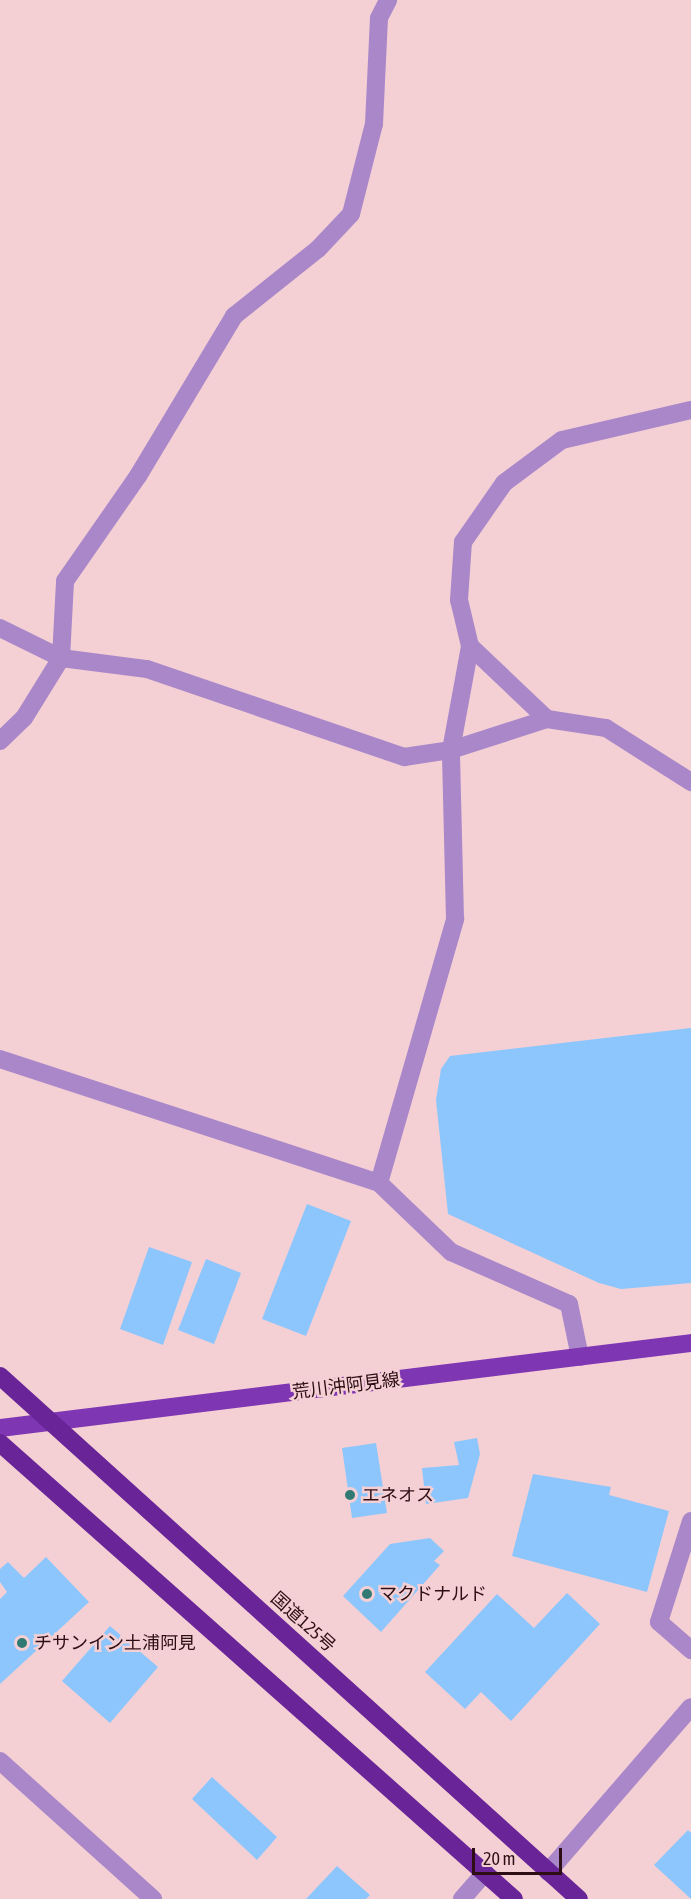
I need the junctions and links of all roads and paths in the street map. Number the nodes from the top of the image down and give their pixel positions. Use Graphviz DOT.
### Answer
graph roads {
  1 [pos="388,0"];
  2 [pos="691,410"];
  3 [pos="0,628"];
  4 [pos="470,646"];
  5 [pos="61,658"];
  6 [pos="547,719"];
  7 [pos="0,741"];
  8 [pos="451,750"];
  9 [pos="691,782"];
  10 [pos="0,1059"];
  11 [pos="379,1183"];
  12 [pos="691,1343"];
  13 [pos="580,1357"];
  14 [pos="0,1376"];
  15 [pos="51,1422"];
  16 [pos="0,1428"];
  17 [pos="0,1443"];
  18 [pos="691,1521"];
  19 [pos="691,1650"];
  20 [pos="691,1707"];
  21 [pos="0,1761"];
  22 [pos="548,1872"];
  23 [pos="485,1873"];
  24 [pos="153,1899"];
  25 [pos="462,1899"];
  26 [pos="514,1899"];
  27 [pos="579,1899"];
  1 -- 5 [label="street"];
  2 -- 4 [label="street"];
  3 -- 5 [label="street"];
  4 -- 6 [label="street"];
  4 -- 8 [label="street"];
  5 -- 7 [label="street"];
  5 -- 8 [label="street"];
  6 -- 8 [label="street"];
  6 -- 9 [label="street"];
  8 -- 11 [label="street"];
  10 -- 11 [label="street"];
  11 -- 13 [label="street"];
  12 -- 13 [label="main road, 荒川沖阿見線"];
  13 -- 15 [label="main road, 荒川沖阿見線"];
  14 -- 15 [label="highway, 国道125号"];
  15 -- 16 [label="main road, 荒川沖阿見線"];
  15 -- 22 [label="highway, 国道125号"];
  17 -- 23 [label="highway"];
  18 -- 19 [label="street"];
  20 -- 22 [label="street"];
  21 -- 24 [label="street"];
  22 -- 27 [label="highway, 国道125号"];
  23 -- 25 [label="street"];
  23 -- 26 [label="highway"];
}
